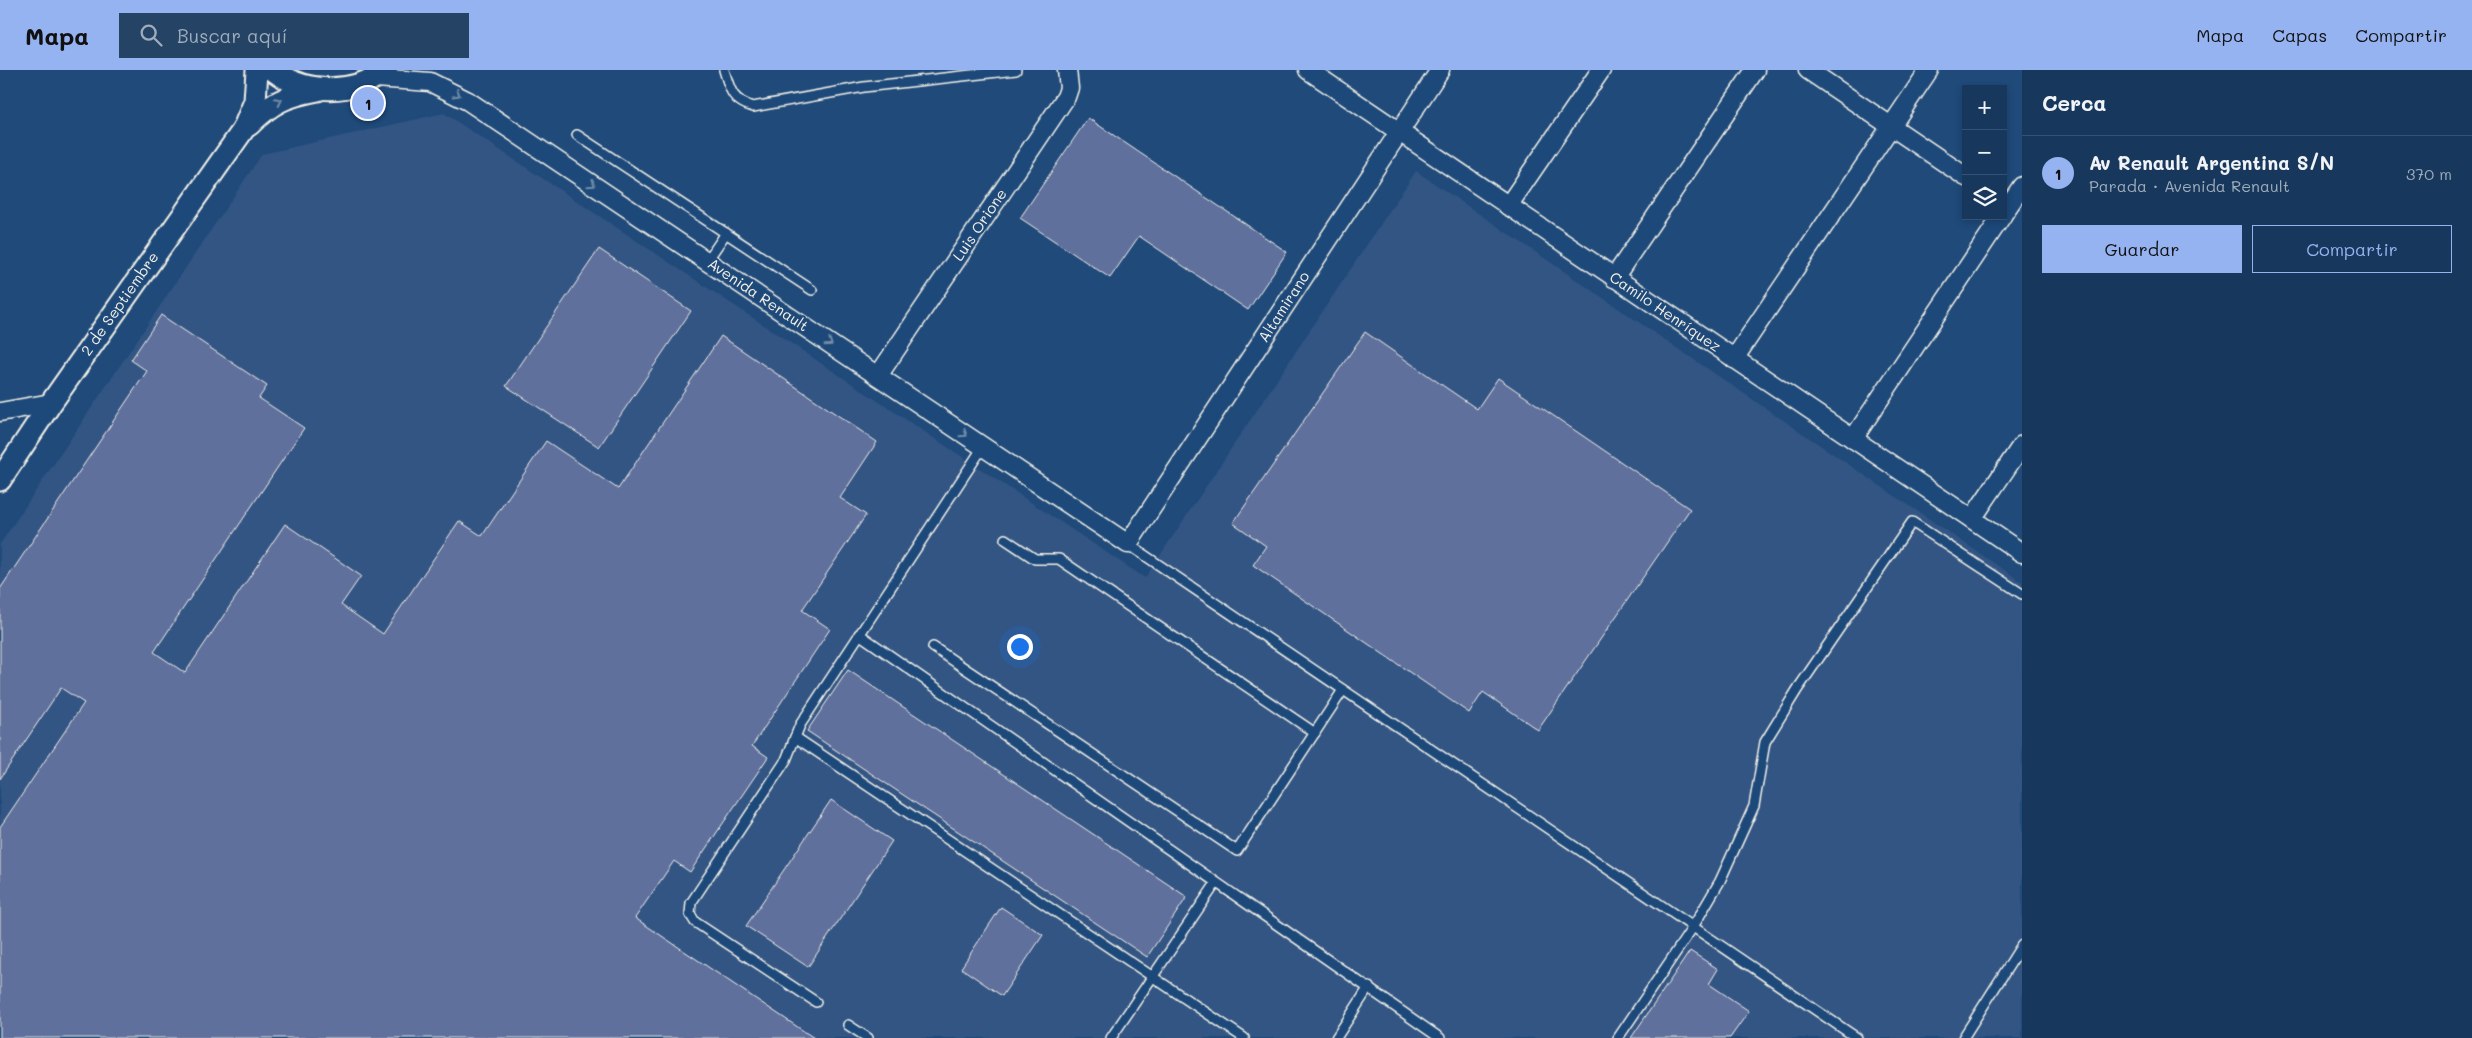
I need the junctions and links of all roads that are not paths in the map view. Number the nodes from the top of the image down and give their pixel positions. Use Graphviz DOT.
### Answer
graph roads {
  1 [pos="257,70"];
  2 [pos="273,70"];
  3 [pos="724,70"];
  4 [pos="1016,70"];
  5 [pos="1067,70"];
  6 [pos="1308,70"];
  7 [pos="1440,70"];
  8 [pos="1601,70"];
  9 [pos="1755,70"];
  10 [pos="1808,70"];
  11 [pos="1929,70"];
  12 [pos="381,74"];
  13 [pos="324,88"];
  14 [pos="1891,126"];
  15 [pos="243,130"];
  16 [pos="1399,132"];
  17 [pos="577,135"];
  18 [pos="1963,175"];
  19 [pos="2022,186"];
  20 [pos="1508,206"];
  21 [pos="2008,211"];
  22 [pos="726,233"];
  23 [pos="707,261"];
  24 [pos="1614,278"];
  25 [pos="812,290"];
  26 [pos="1734,359"];
  27 [pos="878,376"];
  28 [pos="51,403"];
  29 [pos="0,412"];
  30 [pos="1853,439"];
  31 [pos="2022,445"];
  32 [pos="983,447"];
  33 [pos="0,480"];
  34 [pos="1972,519"];
  35 [pos="1005,539"];
  36 [pos="1128,544"];
  37 [pos="2022,553"];
  38 [pos="2022,594"];
  39 [pos="859,634"];
  40 [pos="933,647"];
  41 [pos="1343,690"];
  42 [pos="1314,733"];
  43 [pos="795,737"];
  44 [pos="1216,883"];
  45 [pos="1693,927"];
  46 [pos="2022,944"];
  47 [pos="1153,976"];
  48 [pos="1369,987"];
  49 [pos="816,1002"];
  50 [pos="848,1025"];
  51 [pos="868,1038"];
  52 [pos="1111,1038"];
  53 [pos="1244,1038"];
  54 [pos="1336,1038"];
  55 [pos="1440,1038"];
  56 [pos="1618,1038"];
  57 [pos="1857,1038"];
  58 [pos="1963,1038"];
  1 -- 15 [label="street, 2 de Septiembre"];
  2 -- 13 [label="street"];
  3 -- 4 [label="lane"];
  5 -- 27 [label="street, Luis Orione"];
  6 -- 16 [label="street, Camilo Henríquez"];
  7 -- 16 [label="street, Altamirano"];
  8 -- 20 [label="street"];
  9 -- 24 [label="street"];
  10 -- 14 [label="street"];
  11 -- 14 [label="street"];
  12 -- 13 [label="street"];
  12 -- 23 [label="street, Avenida Renault, one-way"];
  15 -- 13 [label="street, 2 de Septiembre, one-way"];
  14 -- 18 [label="street"];
  14 -- 26 [label="street"];
  15 -- 28 [label="street, 2 de Septiembre"];
  16 -- 20 [label="street, Camilo Henríquez"];
  16 -- 36 [label="street, Altamirano"];
  17 -- 22 [label="lane"];
  19 -- 21 [label="street"];
  20 -- 24 [label="street, Camilo Henríquez"];
  21 -- 30 [label="street"];
  22 -- 23 [label="lane"];
  22 -- 25 [label="lane"];
  23 -- 27 [label="street, Avenida Renault, one-way"];
  24 -- 26 [label="street, Camilo Henríquez"];
  26 -- 30 [label="street, Camilo Henríquez"];
  27 -- 32 [label="street, Avenida Renault, one-way"];
  28 -- 29 [label="street"];
  28 -- 33 [label="street, 2 de Septiembre"];
  30 -- 34 [label="street, Camilo Henríquez"];
  31 -- 34 [label="street"];
  32 -- 36 [label="street, Avenida Renault"];
  32 -- 39 [label="lane"];
  34 -- 37 [label="street, Camilo Henríquez"];
  35 -- 42 [label="lane"];
  36 -- 41 [label="lane"];
  38 -- 45 [label="lane"];
  39 -- 43 [label="lane"];
  39 -- 44 [label="lane"];
  40 -- 42 [label="lane"];
  41 -- 42 [label="lane"];
  41 -- 45 [label="lane"];
  43 -- 47 [label="lane"];
  43 -- 49 [label="lane"];
  44 -- 47 [label="lane"];
  44 -- 48 [label="lane"];
  45 -- 56 [label="lane"];
  45 -- 57 [label="lane"];
  46 -- 58 [label="lane"];
  47 -- 52 [label="lane"];
  47 -- 53 [label="lane"];
  48 -- 54 [label="lane"];
  48 -- 55 [label="lane"];
  50 -- 51 [label="lane"];
}
